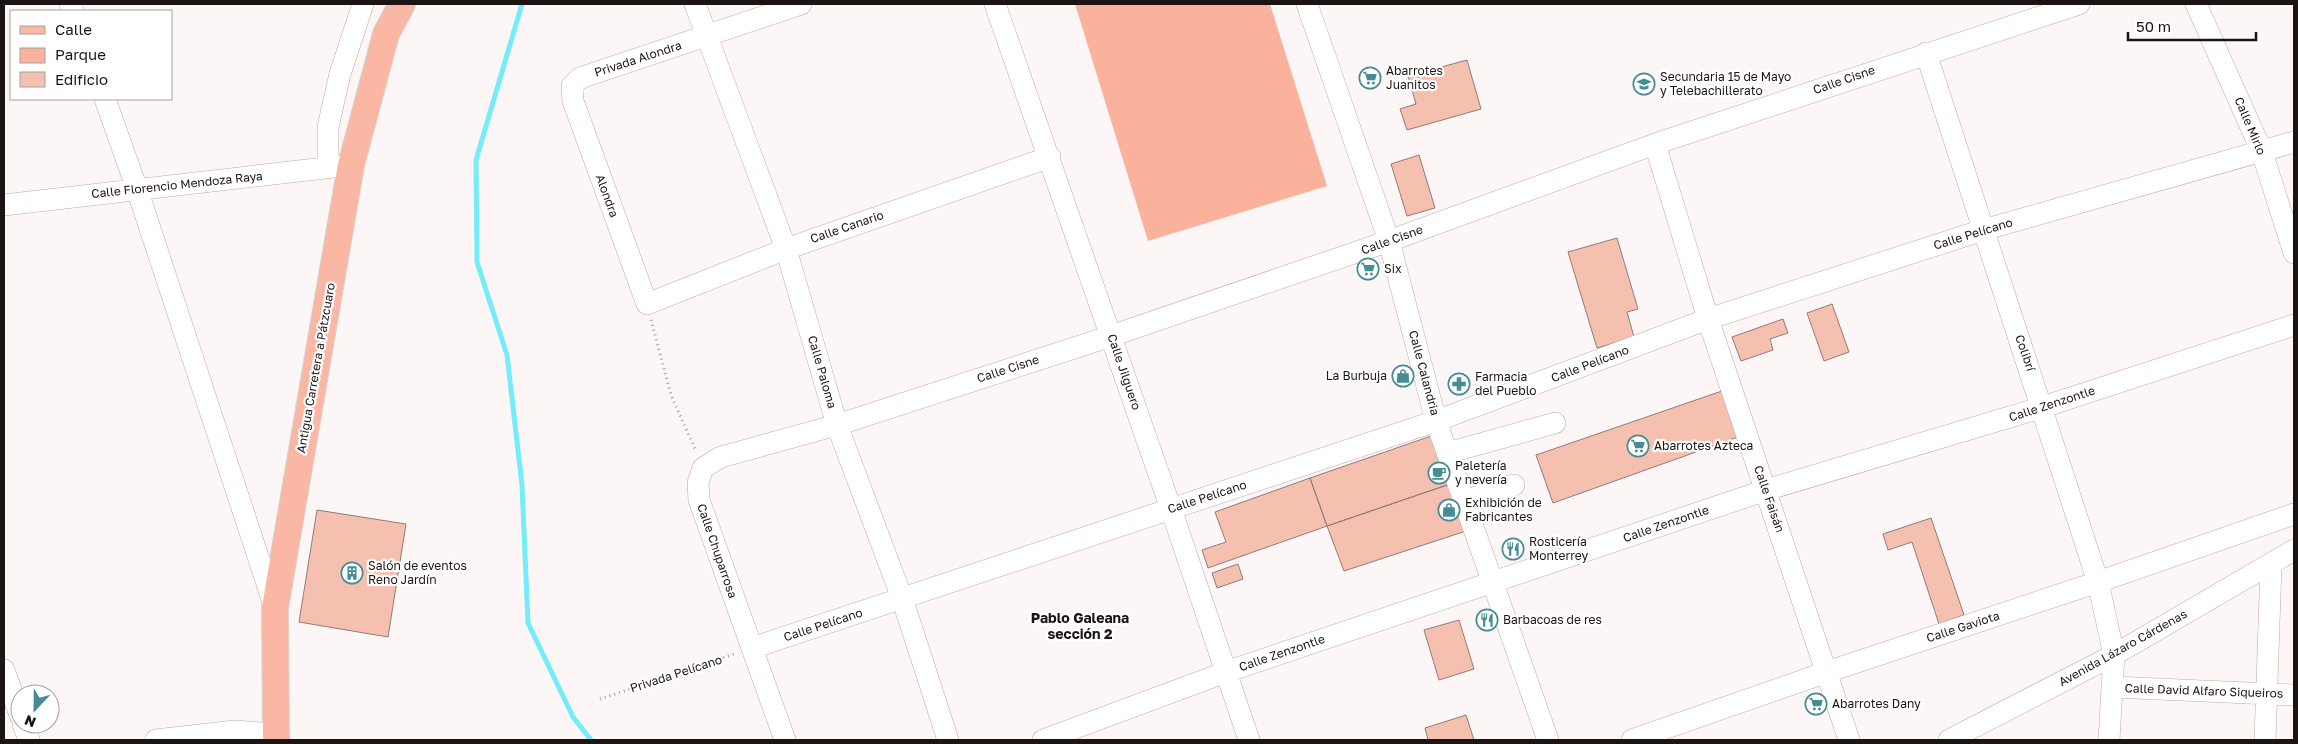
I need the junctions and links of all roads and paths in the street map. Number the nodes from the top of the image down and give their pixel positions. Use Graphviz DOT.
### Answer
graph roads {
  1 [pos="363,4"];
  2 [pos="402,4"];
  3 [pos="695,4"];
  4 [pos="801,4"];
  5 [pos="995,4"];
  6 [pos="1307,4"];
  7 [pos="2079,4"];
  8 [pos="2196,4"];
  9 [pos="707,36"];
  10 [pos="1926,53"];
  11 [pos="572,86"];
  12 [pos="105,100"];
  13 [pos="2294,142"];
  14 [pos="1655,144"];
  15 [pos="2262,152"];
  16 [pos="1050,157"];
  17 [pos="339,166"];
  18 [pos="137,189"];
  19 [pos="4,204"];
  20 [pos="1983,230"];
  21 [pos="1389,241"];
  22 [pos="786,249"];
  23 [pos="2294,252"];
  24 [pos="647,304"];
  25 [pos="1708,319"];
  26 [pos="2294,325"];
  27 [pos="1111,336"];
  28 [pos="2043,407"];
  29 [pos="1436,421"];
  30 [pos="1555,423"];
  31 [pos="837,424"];
  32 [pos="1447,452"];
  33 [pos="703,468"];
  34 [pos="1514,484"];
  35 [pos="1766,490"];
  36 [pos="1464,501"];
  37 [pos="1171,509"];
  38 [pos="2294,514"];
  39 [pos="2294,550"];
  40 [pos="2271,566"];
  41 [pos="2098,582"];
  42 [pos="1492,583"];
  43 [pos="902,598"];
  44 [pos="275,608"];
  45 [pos="752,648"];
  46 [pos="2114,655"];
  47 [pos="4,670"];
  48 [pos="1226,672"];
  49 [pos="1827,672"];
  50 [pos="10,687"];
  51 [pos="2113,687"];
  52 [pos="2268,692"];
  53 [pos="2294,695"];
  54 [pos="600,699"];
  55 [pos="276,737"];
  56 [pos="156,740"];
  57 [pos="785,740"];
  58 [pos="948,740"];
  59 [pos="1043,740"];
  60 [pos="1249,740"];
  61 [pos="1548,740"];
  62 [pos="1632,740"];
  63 [pos="1849,740"];
  64 [pos="1951,740"];
  65 [pos="2109,740"];
  66 [pos="2266,740"];
  1 -- 17 [label="street"];
  2 -- 17 [label="main road, Antigua Carretera a Pátzcuaro"];
  3 -- 9 [label="street, Calle Paloma"];
  4 -- 9 [label="street, Privada Alondra"];
  5 -- 16 [label="street, Calle Jilguero"];
  6 -- 21 [label="street, Calle Calandria"];
  7 -- 10 [label="street, Calle Cisne"];
  8 -- 15 [label="street, Calle Mirlo"];
  9 -- 11 [label="street, Privada Alondra"];
  9 -- 22 [label="street, Calle Paloma"];
  10 -- 14 [label="street, Calle Cisne"];
  10 -- 20 [label="street, Colibrí"];
  11 -- 24 [label="street, Alondra"];
  12 -- 18 [label="street"];
  13 -- 15 [label="street"];
  14 -- 21 [label="street, Calle Cisne"];
  14 -- 25 [label="street, Calle Faisán"];
  15 -- 20 [label="street, Calle Pelícano"];
  15 -- 23 [label="street, Calle Mirlo"];
  16 -- 22 [label="street, Calle Canario"];
  16 -- 27 [label="street, Calle Jilguero"];
  17 -- 18 [label="street, Calle Florencio Mendoza Raya"];
  17 -- 44 [label="main road, Antigua Carretera a Pátzcuaro"];
  18 -- 19 [label="street, Calle Florencio Mendoza Raya"];
  18 -- 44 [label="street"];
  20 -- 25 [label="street, Calle Pelícano"];
  20 -- 28 [label="street, Colibrí"];
  21 -- 27 [label="street, Calle Cisne"];
  21 -- 29 [label="street, Calle Calandria"];
  22 -- 24 [label="street, Calle Canario"];
  22 -- 31 [label="street, Calle Paloma"];
  24 -- 33 [label="path"];
  25 -- 29 [label="street, Calle Pelícano"];
  25 -- 35 [label="street, Calle Faisán"];
  26 -- 28 [label="street, Calle Zenzontle"];
  27 -- 31 [label="street, Calle Cisne"];
  27 -- 37 [label="street, Calle Jilguero"];
  28 -- 35 [label="street, Calle Zenzontle"];
  28 -- 41 [label="street, Colibrí"];
  29 -- 32 [label="street, Calle Calandria"];
  29 -- 37 [label="street, Calle Pelícano"];
  30 -- 32 [label="street"];
  31 -- 33 [label="street, Calle Cisne"];
  31 -- 43 [label="street, Calle Paloma"];
  32 -- 36 [label="street, Calle Calandria"];
  33 -- 45 [label="street, Calle Chuparrosa"];
  34 -- 36 [label="street"];
  35 -- 42 [label="street, Calle Zenzontle"];
  35 -- 49 [label="street, Calle Faisán"];
  36 -- 42 [label="street, Calle Calandria"];
  37 -- 43 [label="street, Calle Pelícano"];
  37 -- 48 [label="street, Calle Jilguero"];
  38 -- 41 [label="street, Calle Gaviota"];
  39 -- 40 [label="street, Avenida Lázaro Cárdenas"];
  40 -- 46 [label="street, Avenida Lázaro Cárdenas"];
  40 -- 52 [label="street"];
  41 -- 46 [label="street, Colibrí"];
  41 -- 49 [label="street, Calle Gaviota"];
  42 -- 48 [label="street, Calle Zenzontle"];
  42 -- 61 [label="street, Calle Calandria"];
  43 -- 45 [label="street, Calle Pelícano"];
  43 -- 58 [label="street, Calle Paloma"];
  44 -- 55 [label="main road, Antigua Carretera a Pátzcuaro"];
  45 -- 54 [label="path, Privada Pelícano"];
  45 -- 57 [label="street, Calle Chuparrosa"];
  46 -- 51 [label="street, Colibrí"];
  46 -- 64 [label="street, Avenida Lázaro Cárdenas"];
  47 -- 50 [label="street"];
  48 -- 59 [label="street, Calle Zenzontle"];
  48 -- 60 [label="street, Calle Jilguero"];
  49 -- 62 [label="street, Calle Gaviota"];
  49 -- 63 [label="street, Calle Faisán"];
  51 -- 52 [label="street, Calle David Alfaro Siqueiros"];
  51 -- 65 [label="street, Colibrí"];
  52 -- 53 [label="street, Calle David Alfaro Siqueiros"];
  52 -- 66 [label="street"];
  55 -- 56 [label="street"];
}
